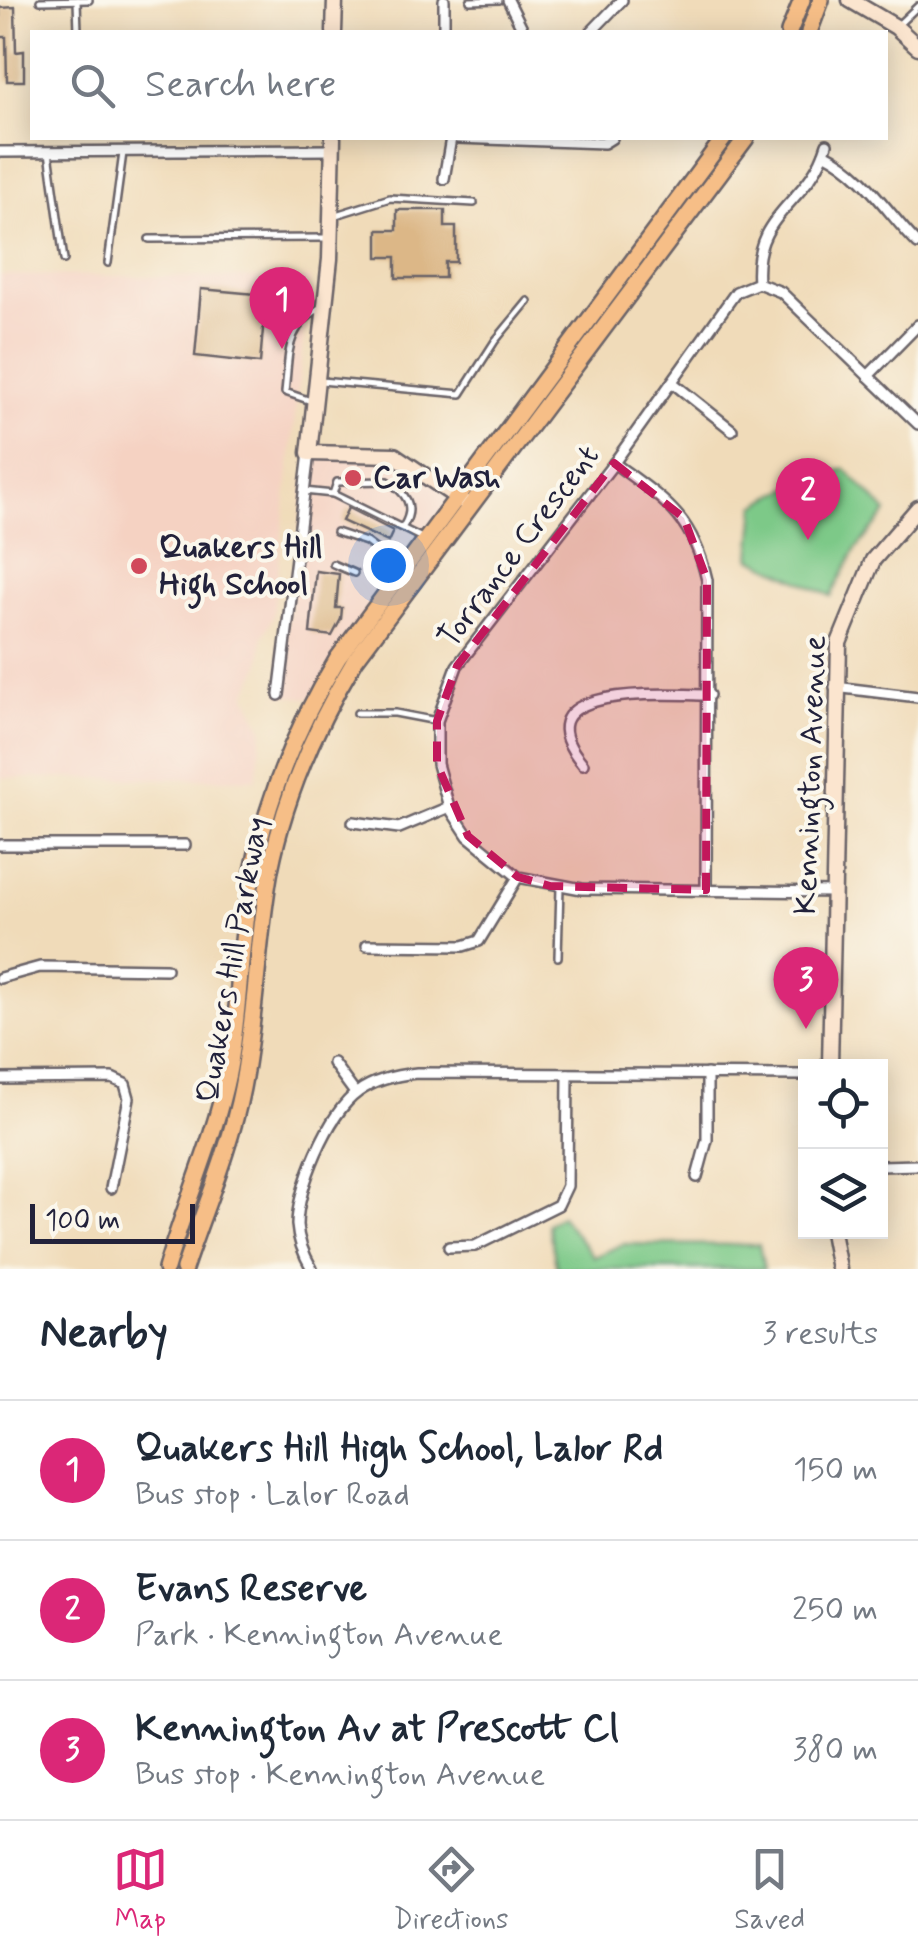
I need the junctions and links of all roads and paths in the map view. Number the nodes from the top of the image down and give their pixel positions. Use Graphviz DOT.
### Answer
graph roads {
  1 [pos="77,0"];
  2 [pos="88,0"];
  3 [pos="334,0"];
  4 [pos="444,0"];
  5 [pos="499,0"];
  6 [pos="508,0"];
  7 [pos="622,0"];
  8 [pos="802,0"];
  9 [pos="821,0"];
  10 [pos="850,0"];
  11 [pos="40,1"];
  12 [pos="470,2"];
  13 [pos="862,4"];
  14 [pos="918,6"];
  15 [pos="896,26"];
  16 [pos="78,30"];
  17 [pos="334,30"];
  18 [pos="444,30"];
  19 [pos="523,30"];
  20 [pos="593,30"];
  21 [pos="790,30"];
  22 [pos="810,30"];
  23 [pos="918,48"];
  24 [pos="95,140"];
  25 [pos="208,140"];
  26 [pos="454,140"];
  27 [pos="514,140"];
  28 [pos="609,140"];
  29 [pos="723,140"];
  30 [pos="745,140"];
  31 [pos="333,144"];
  32 [pos="208,150"];
  33 [pos="0,152"];
  34 [pos="49,152"];
  35 [pos="95,152"];
  36 [pos="123,152"];
  37 [pos="444,178"];
  38 [pos="474,203"];
  39 [pos="333,216"];
  40 [pos="332,238"];
  41 [pos="149,239"];
  42 [pos="918,244"];
  43 [pos="64,260"];
  44 [pos="108,263"];
  45 [pos="758,283"];
  46 [pos="528,301"];
  47 [pos="326,304"];
  48 [pos="918,326"];
  49 [pos="868,376"];
  50 [pos="316,381"];
  51 [pos="673,382"];
  52 [pos="314,402"];
  53 [pos="918,424"];
  54 [pos="732,430"];
  55 [pos="309,453"];
  56 [pos="614,463"];
  57 [pos="304,492"];
  58 [pos="333,494"];
  59 [pos="456,496"];
  60 [pos="471,508"];
  61 [pos="918,508"];
  62 [pos="404,526"];
  63 [pos="336,532"];
  64 [pos="425,539"];
  65 [pos="333,564"];
  66 [pos="403,570"];
  67 [pos="354,573"];
  68 [pos="835,687"];
  69 [pos="279,694"];
  70 [pos="708,695"];
  71 [pos="918,697"];
  72 [pos="357,713"];
  73 [pos="438,721"];
  74 [pos="583,764"];
  75 [pos="449,807"];
  76 [pos="353,822"];
  77 [pos="0,845"];
  78 [pos="185,845"];
  79 [pos="518,878"];
  80 [pos="560,887"];
  81 [pos="706,890"];
  82 [pos="833,892"];
  83 [pos="367,945"];
  84 [pos="558,958"];
  85 [pos="166,969"];
  86 [pos="0,978"];
  87 [pos="830,1059"];
  88 [pos="333,1063"];
  89 [pos="568,1074"];
  90 [pos="707,1074"];
  91 [pos="798,1075"];
  92 [pos="0,1079"];
  93 [pos="355,1093"];
  94 [pos="918,1164"];
  95 [pos="888,1166"];
  96 [pos="697,1177"];
  97 [pos="112,1188"];
  98 [pos="833,1239"];
  99 [pos="449,1247"];
  100 [pos="166,1269"];
  101 [pos="184,1269"];
  102 [pos="312,1269"];
  103 [pos="839,1269"];
  1 -- 2 [label="lane"];
  1 -- 11 [label="lane"];
  1 -- 16 [label="lane"];
  3 -- 17 [label="street"];
  4 -- 18 [label="street"];
  5 -- 12 [label="lane"];
  6 -- 19 [label="street"];
  7 -- 20 [label="street"];
  8 -- 21 [label="main road"];
  9 -- 22 [label="main road"];
  10 -- 13 [label="street"];
  13 -- 15 [label="street"];
  14 -- 15 [label="lane"];
  15 -- 23 [label="street"];
  24 -- 35 [label="lane"];
  25 -- 32 [label="lane"];
  26 -- 37 [label="street"];
  27 -- 28 [label="street"];
  29 -- 59 [label="main road, Quakers Hill Parkway"];
  30 -- 60 [label="main road, Quakers Hill Parkway"];
  31 -- 32 [label="street"];
  31 -- 39 [label="street"];
  32 -- 36 [label="street"];
  33 -- 34 [label="street"];
  34 -- 35 [label="street"];
  34 -- 43 [label="lane"];
  35 -- 36 [label="street"];
  36 -- 44 [label="lane"];
  38 -- 39 [label="lane"];
  39 -- 40 [label="street"];
  40 -- 41 [label="lane"];
  40 -- 47 [label="street"];
  42 -- 45 [label="street"];
  45 -- 49 [label="street"];
  45 -- 51 [label="street, Torrance Crescent"];
  46 -- 50 [label="lane"];
  47 -- 50 [label="street"];
  47 -- 52 [label="lane"];
  48 -- 49 [label="street"];
  49 -- 53 [label="street"];
  50 -- 52 [label="street"];
  51 -- 54 [label="street"];
  51 -- 56 [label="street, Torrance Crescent"];
  52 -- 55 [label="street"];
  55 -- 57 [label="street"];
  55 -- 59 [label="street"];
  56 -- 70 [label="street"];
  56 -- 73 [label="street, Torrance Crescent"];
  57 -- 58 [label="lane"];
  57 -- 69 [label="street"];
  58 -- 62 [label="lane"];
  58 -- 62 [label="lane"];
  59 -- 60 [label="street"];
  59 -- 64 [label="main road, Quakers Hill Parkway"];
  60 -- 101 [label="main road, Quakers Hill Parkway"];
  61 -- 68 [label="street, Kennington Avenue"];
  62 -- 64 [label="lane"];
  63 -- 66 [label="lane"];
  64 -- 66 [label="main road, Quakers Hill Parkway"];
  65 -- 67 [label="lane"];
  66 -- 100 [label="main road, Quakers Hill Parkway"];
  68 -- 71 [label="street"];
  68 -- 82 [label="street, Kennington Avenue"];
  70 -- 74 [label="street"];
  70 -- 81 [label="street"];
  72 -- 73 [label="lane"];
  73 -- 75 [label="street, Torrance Crescent"];
  75 -- 76 [label="street"];
  75 -- 79 [label="street, Torrance Crescent"];
  77 -- 78 [label="street"];
  79 -- 80 [label="street, Torrance Crescent"];
  79 -- 83 [label="street"];
  80 -- 81 [label="street, Torrance Crescent"];
  80 -- 84 [label="lane"];
  81 -- 82 [label="street, Torrance Crescent"];
  82 -- 87 [label="street, Kennington Avenue"];
  85 -- 86 [label="street"];
  88 -- 93 [label="street"];
  89 -- 90 [label="street"];
  89 -- 93 [label="street"];
  89 -- 99 [label="street"];
  90 -- 91 [label="street"];
  90 -- 96 [label="street"];
  92 -- 97 [label="street"];
  93 -- 102 [label="street"];
  94 -- 95 [label="street"];
  98 -- 103 [label="street"];
}
